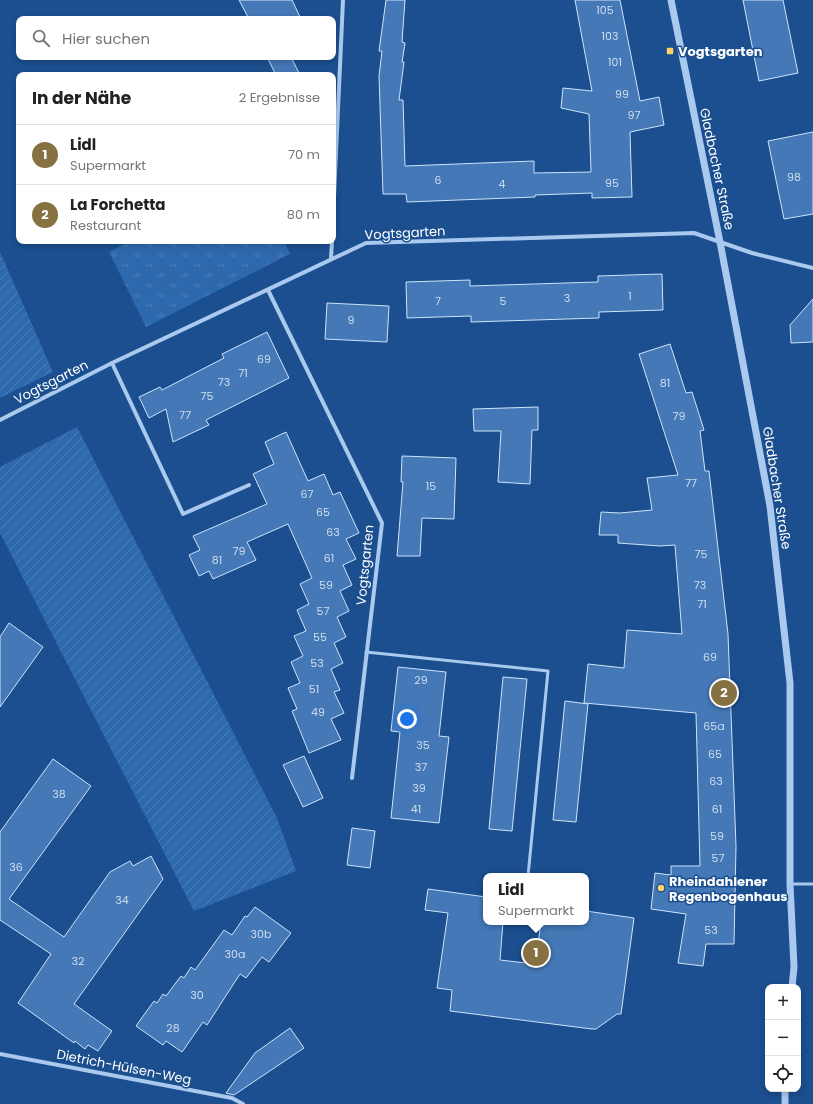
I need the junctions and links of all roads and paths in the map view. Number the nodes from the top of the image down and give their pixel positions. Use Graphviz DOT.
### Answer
graph roads {
  1 [pos="343,0"];
  2 [pos="671,0"];
  3 [pos="336,153"];
  4 [pos="720,242"];
  5 [pos="332,244"];
  6 [pos="331,258"];
  7 [pos="813,268"];
  8 [pos="268,290"];
  9 [pos="112,363"];
  10 [pos="0,420"];
  11 [pos="249,485"];
  12 [pos="366,652"];
  13 [pos="352,778"];
  14 [pos="528,873"];
  15 [pos="790,884"];
  16 [pos="813,884"];
  17 [pos="792,984"];
  18 [pos="0,1054"];
  19 [pos="786,1092"];
  20 [pos="243,1104"];
  21 [pos="785,1104"];
  1 -- 3 [label="street"];
  2 -- 4 [label="street, Gladbacher Straße"];
  4 -- 6 [label="street, Vogtsgarten"];
  4 -- 7 [label="street, Vogtsgarten"];
  4 -- 15 [label="street, Gladbacher Straße"];
  5 -- 6 [label="street"];
  6 -- 8 [label="street, Vogtsgarten"];
  8 -- 9 [label="street, Vogtsgarten"];
  8 -- 12 [label="street, Vogtsgarten"];
  9 -- 10 [label="street, Vogtsgarten"];
  9 -- 11 [label="street"];
  12 -- 13 [label="street, Vogtsgarten"];
  12 -- 14 [label="lane"];
  15 -- 16 [label="lane"];
  15 -- 17 [label="street, Gladbacher Straße"];
  18 -- 20 [label="street, Dietrich-Hülsen-Weg"];
  19 -- 21 [label="street"];
}
